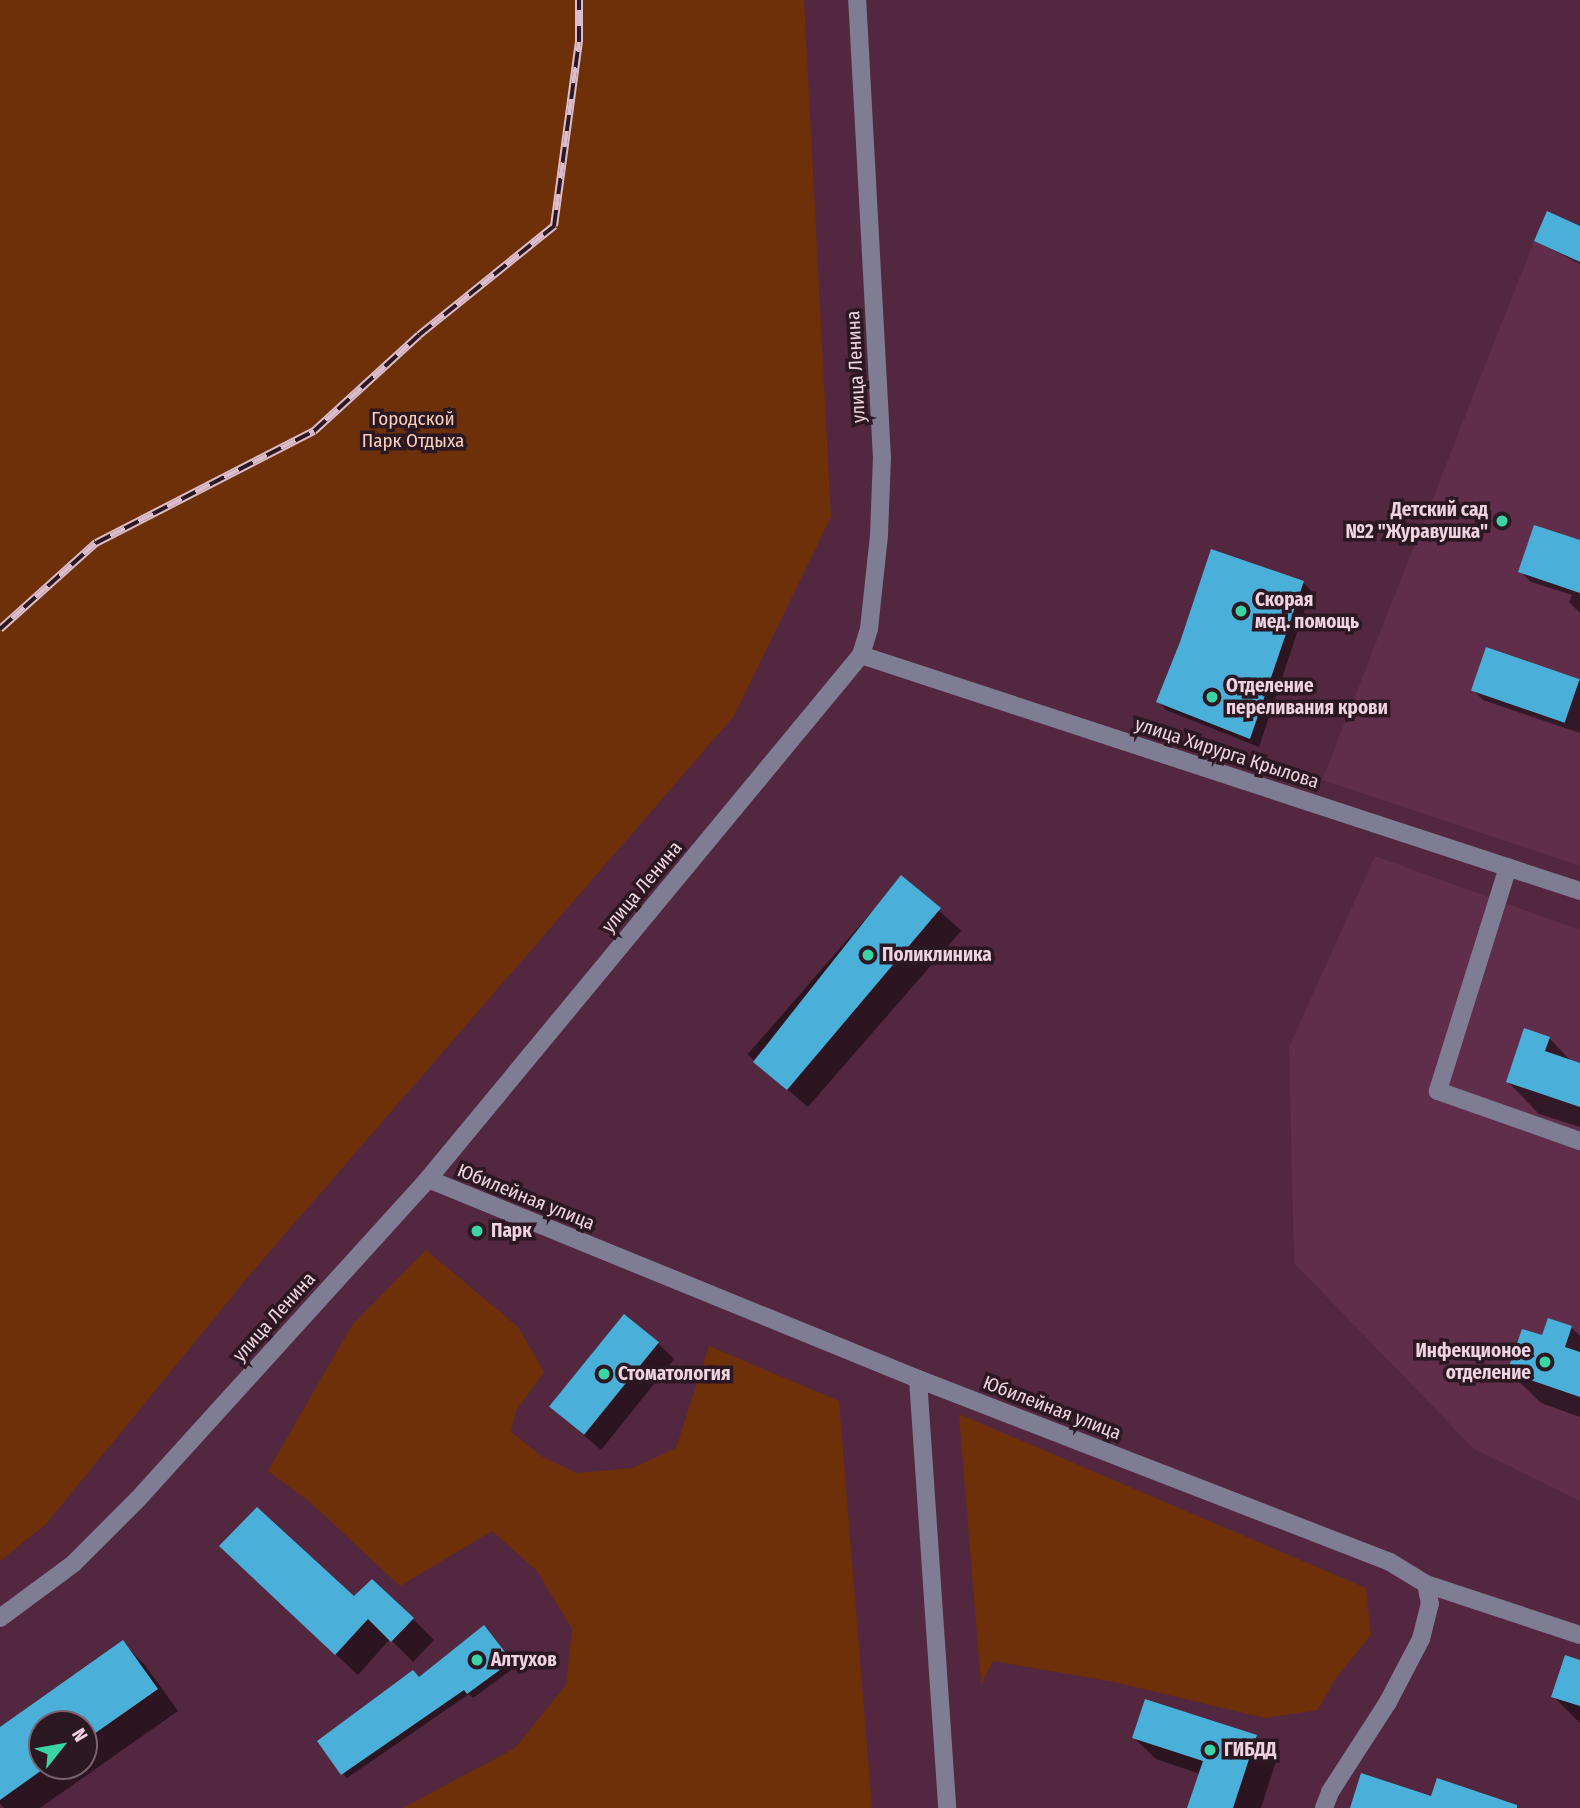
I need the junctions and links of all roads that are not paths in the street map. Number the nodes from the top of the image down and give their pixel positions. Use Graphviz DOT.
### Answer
graph roads {
  1 [pos="857,0"];
  2 [pos="860,655"];
  3 [pos="1508,867"];
  4 [pos="1580,891"];
  5 [pos="1580,1141"];
  6 [pos="428,1179"];
  7 [pos="918,1379"];
  8 [pos="1426,1584"];
  9 [pos="0,1618"];
  10 [pos="1580,1635"];
  11 [pos="947,1808"];
  12 [pos="1324,1808"];
  1 -- 2 [label="street, улица Ленина"];
  2 -- 3 [label="street, улица Хирурга Крылова"];
  2 -- 6 [label="street, улица Ленина"];
  3 -- 4 [label="street, улица Хирурга Крылова"];
  3 -- 5 [label="street"];
  6 -- 7 [label="street, Юбилейная улица"];
  6 -- 9 [label="street, улица Ленина"];
  7 -- 8 [label="street, Юбилейная улица"];
  7 -- 11 [label="street"];
  8 -- 10 [label="street, Юбилейная улица"];
  8 -- 12 [label="street"];
}
